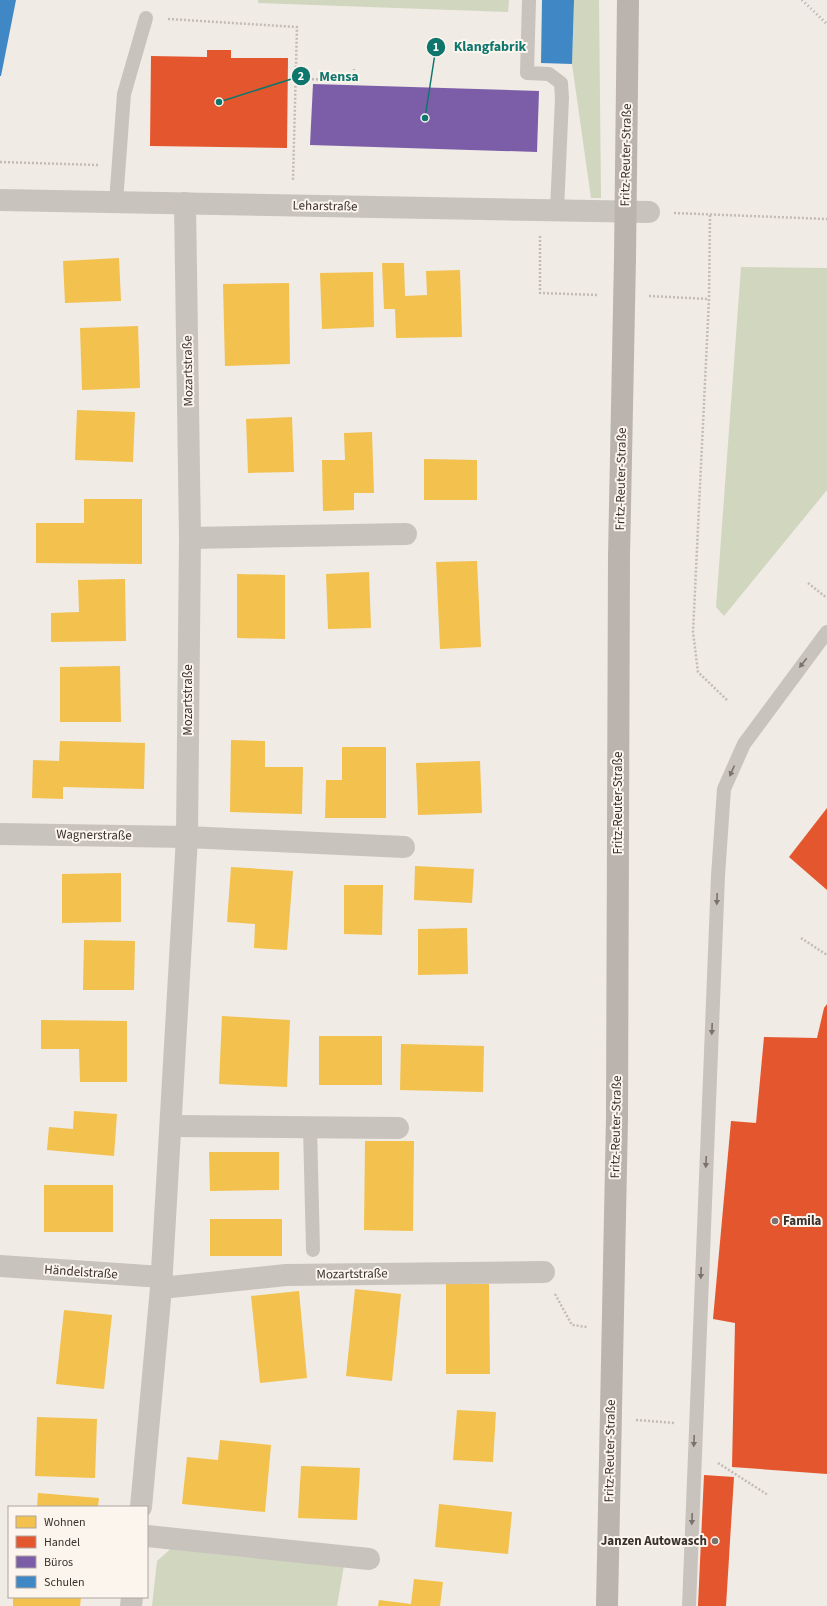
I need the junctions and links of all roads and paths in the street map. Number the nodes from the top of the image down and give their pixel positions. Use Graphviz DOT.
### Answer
graph roads {
  1 [pos="529,0"];
  2 [pos="628,0"];
  3 [pos="146,18"];
  4 [pos="354,70"];
  5 [pos="296,79"];
  6 [pos="0,162"];
  7 [pos="118,165"];
  8 [pos="0,200"];
  9 [pos="116,202"];
  10 [pos="185,203"];
  11 [pos="293,205"];
  12 [pos="548,210"];
  13 [pos="649,212"];
  14 [pos="710,215"];
  15 [pos="827,219"];
  16 [pos="625,296"];
  17 [pos="709,299"];
  18 [pos="406,534"];
  19 [pos="190,538"];
  20 [pos="808,583"];
  21 [pos="827,598"];
  22 [pos="827,632"];
  23 [pos="728,702"];
  24 [pos="0,834"];
  25 [pos="187,837"];
  26 [pos="404,847"];
  27 [pos="801,938"];
  28 [pos="827,955"];
  29 [pos="172,1126"];
  30 [pos="310,1127"];
  31 [pos="398,1128"];
  32 [pos="314,1250"];
  33 [pos="0,1266"];
  34 [pos="544,1272"];
  35 [pos="162,1283"];
  36 [pos="612,1330"];
  37 [pos="610,1417"];
  38 [pos="695,1425"];
  39 [pos="718,1463"];
  40 [pos="768,1495"];
  41 [pos="141,1506"];
  42 [pos="148,1536"];
  43 [pos="369,1559"];
  44 [pos="607,1606"];
  45 [pos="688,1606"];
  1 -- 12 [label="lane"];
  2 -- 16 [label="street, Fritz-Reuter-Straße, bridge"];
  3 -- 5 [label="path"];
  3 -- 7 [label="lane"];
  4 -- 5 [label="path"];
  5 -- 11 [label="path"];
  6 -- 7 [label="path"];
  7 -- 9 [label="lane"];
  8 -- 9 [label="street, Leharstraße"];
  9 -- 10 [label="street, Leharstraße"];
  10 -- 11 [label="street, Leharstraße"];
  10 -- 19 [label="street, Mozartstraße"];
  11 -- 12 [label="street, Leharstraße"];
  12 -- 13 [label="street, Leharstraße"];
  12 -- 16 [label="path"];
  13 -- 14 [label="path"];
  14 -- 15 [label="path"];
  14 -- 17 [label="path"];
  16 -- 17 [label="path"];
  16 -- 36 [label="street, Fritz-Reuter-Straße"];
  17 -- 23 [label="path"];
  18 -- 19 [label="street"];
  19 -- 25 [label="street, Mozartstraße"];
  20 -- 21 [label="path"];
  22 -- 38 [label="lane, one-way"];
  24 -- 25 [label="street, Wagnerstraße"];
  25 -- 26 [label="street"];
  25 -- 29 [label="street, Mozartstraße"];
  27 -- 28 [label="path"];
  29 -- 30 [label="street"];
  29 -- 35 [label="street, Mozartstraße"];
  30 -- 31 [label="street"];
  30 -- 32 [label="lane"];
  33 -- 35 [label="street, Händelstraße"];
  34 -- 35 [label="street, Mozartstraße"];
  34 -- 36 [label="path"];
  35 -- 41 [label="street, Mozartstraße"];
  36 -- 37 [label="street, Fritz-Reuter-Straße"];
  37 -- 38 [label="path"];
  37 -- 44 [label="street, Fritz-Reuter-Straße"];
  38 -- 45 [label="lane, one-way"];
  39 -- 40 [label="path"];
  42 -- 43 [label="street"];
}
